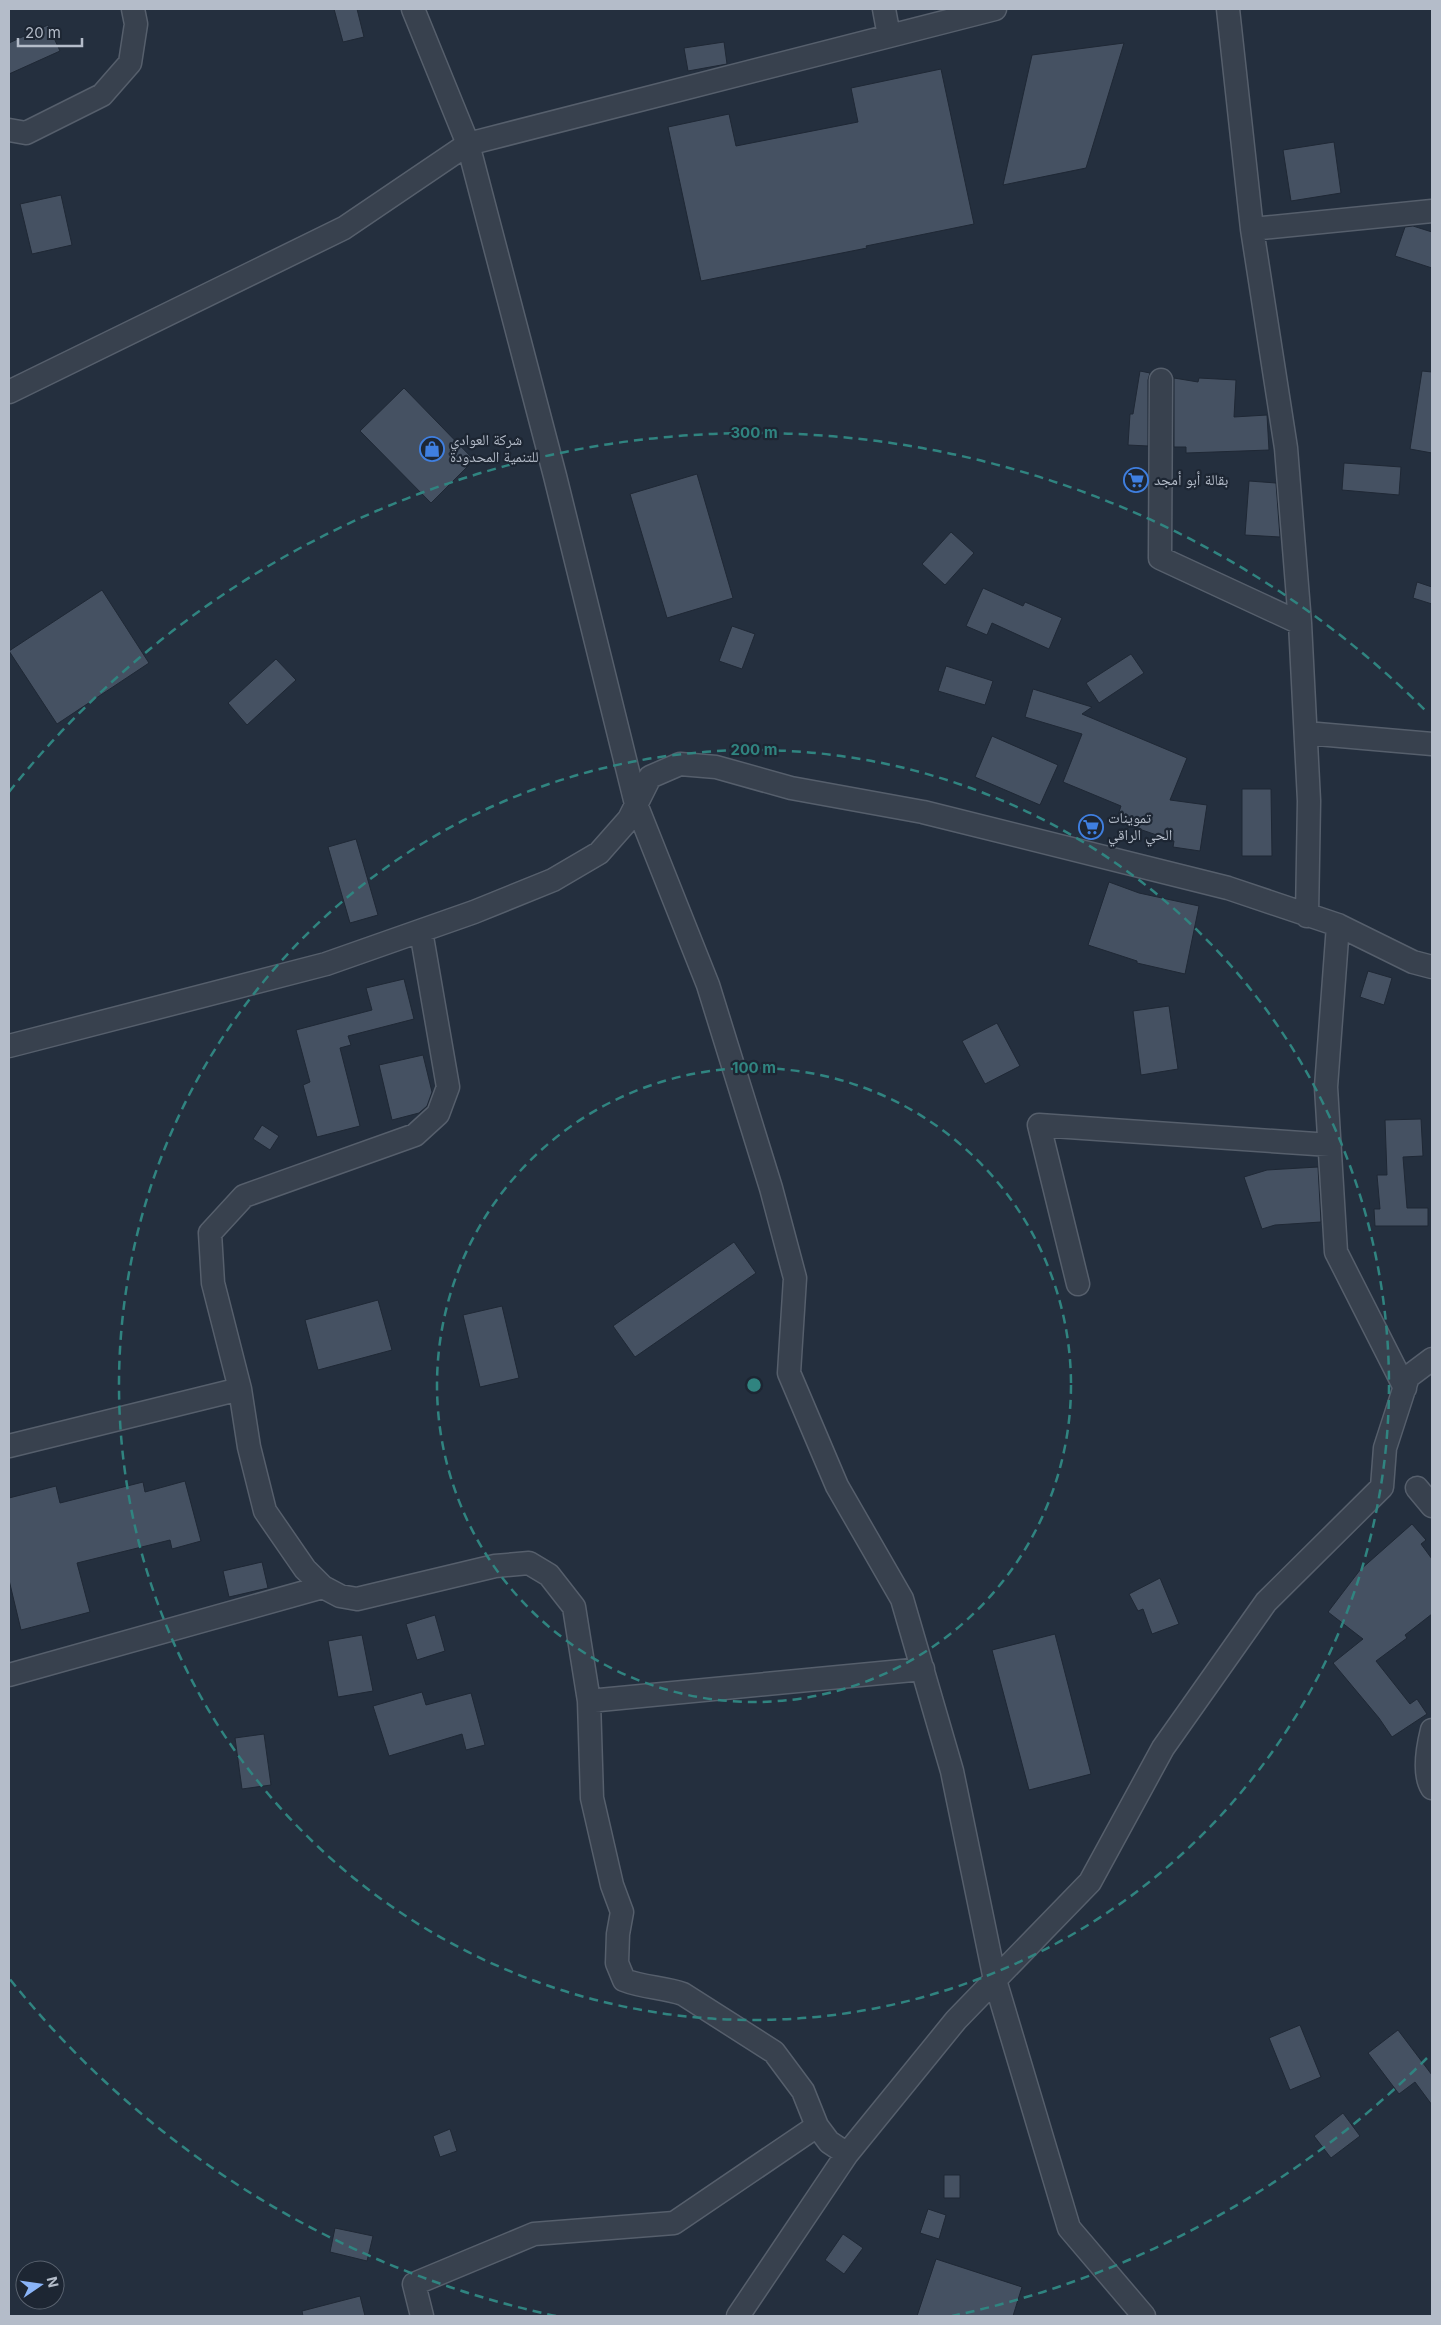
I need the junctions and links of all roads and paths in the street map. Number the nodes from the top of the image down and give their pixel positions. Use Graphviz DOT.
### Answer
graph roads {
  1 [pos="132,9"];
  2 [pos="413,9"];
  3 [pos="884,9"];
  4 [pos="995,9"];
  5 [pos="1228,9"];
  6 [pos="889,36"];
  7 [pos="9,130"];
  8 [pos="468,144"];
  9 [pos="1432,211"];
  10 [pos="1252,229"];
  11 [pos="1161,380"];
  12 [pos="9,392"];
  13 [pos="1300,623"];
  14 [pos="1306,733"];
  15 [pos="1432,744"];
  16 [pos="636,804"];
  17 [pos="1307,916"];
  18 [pos="1338,925"];
  19 [pos="421,931"];
  20 [pos="1432,966"];
  21 [pos="9,1046"];
  22 [pos="1330,1145"];
  23 [pos="1078,1284"];
  24 [pos="1432,1359"];
  25 [pos="1404,1388"];
  26 [pos="240,1389"];
  27 [pos="9,1446"];
  28 [pos="1417,1488"];
  29 [pos="1432,1506"];
  30 [pos="322,1587"];
  31 [pos="923,1669"];
  32 [pos="9,1675"];
  33 [pos="589,1701"];
  34 [pos="1432,1730"];
  35 [pos="1432,1788"];
  36 [pos="996,1980"];
  37 [pos="816,2126"];
  38 [pos="847,2154"];
  39 [pos="422,2316"];
  40 [pos="738,2316"];
  41 [pos="1144,2316"];
  1 -- 7 [label="street"];
  2 -- 8 [label="street"];
  3 -- 6 [label="street"];
  4 -- 6 [label="street"];
  5 -- 10 [label="street"];
  6 -- 8 [label="street"];
  8 -- 12 [label="street"];
  8 -- 16 [label="street"];
  9 -- 10 [label="street"];
  10 -- 13 [label="street"];
  11 -- 13 [label="street"];
  13 -- 14 [label="street"];
  14 -- 15 [label="street"];
  14 -- 17 [label="street"];
  16 -- 17 [label="street"];
  16 -- 19 [label="street"];
  16 -- 31 [label="street"];
  17 -- 18 [label="street"];
  18 -- 20 [label="street"];
  18 -- 22 [label="street"];
  19 -- 21 [label="street"];
  19 -- 26 [label="street"];
  22 -- 23 [label="street"];
  22 -- 25 [label="street"];
  24 -- 25 [label="street"];
  25 -- 36 [label="street"];
  26 -- 27 [label="street"];
  26 -- 30 [label="street"];
  28 -- 29 [label="street"];
  30 -- 32 [label="street"];
  30 -- 33 [label="street"];
  31 -- 33 [label="street"];
  31 -- 36 [label="street"];
  33 -- 37 [label="street"];
  34 -- 35 [label="street"];
  36 -- 38 [label="street"];
  36 -- 41 [label="street"];
  37 -- 38 [label="street"];
  37 -- 39 [label="street"];
  38 -- 40 [label="street"];
}
